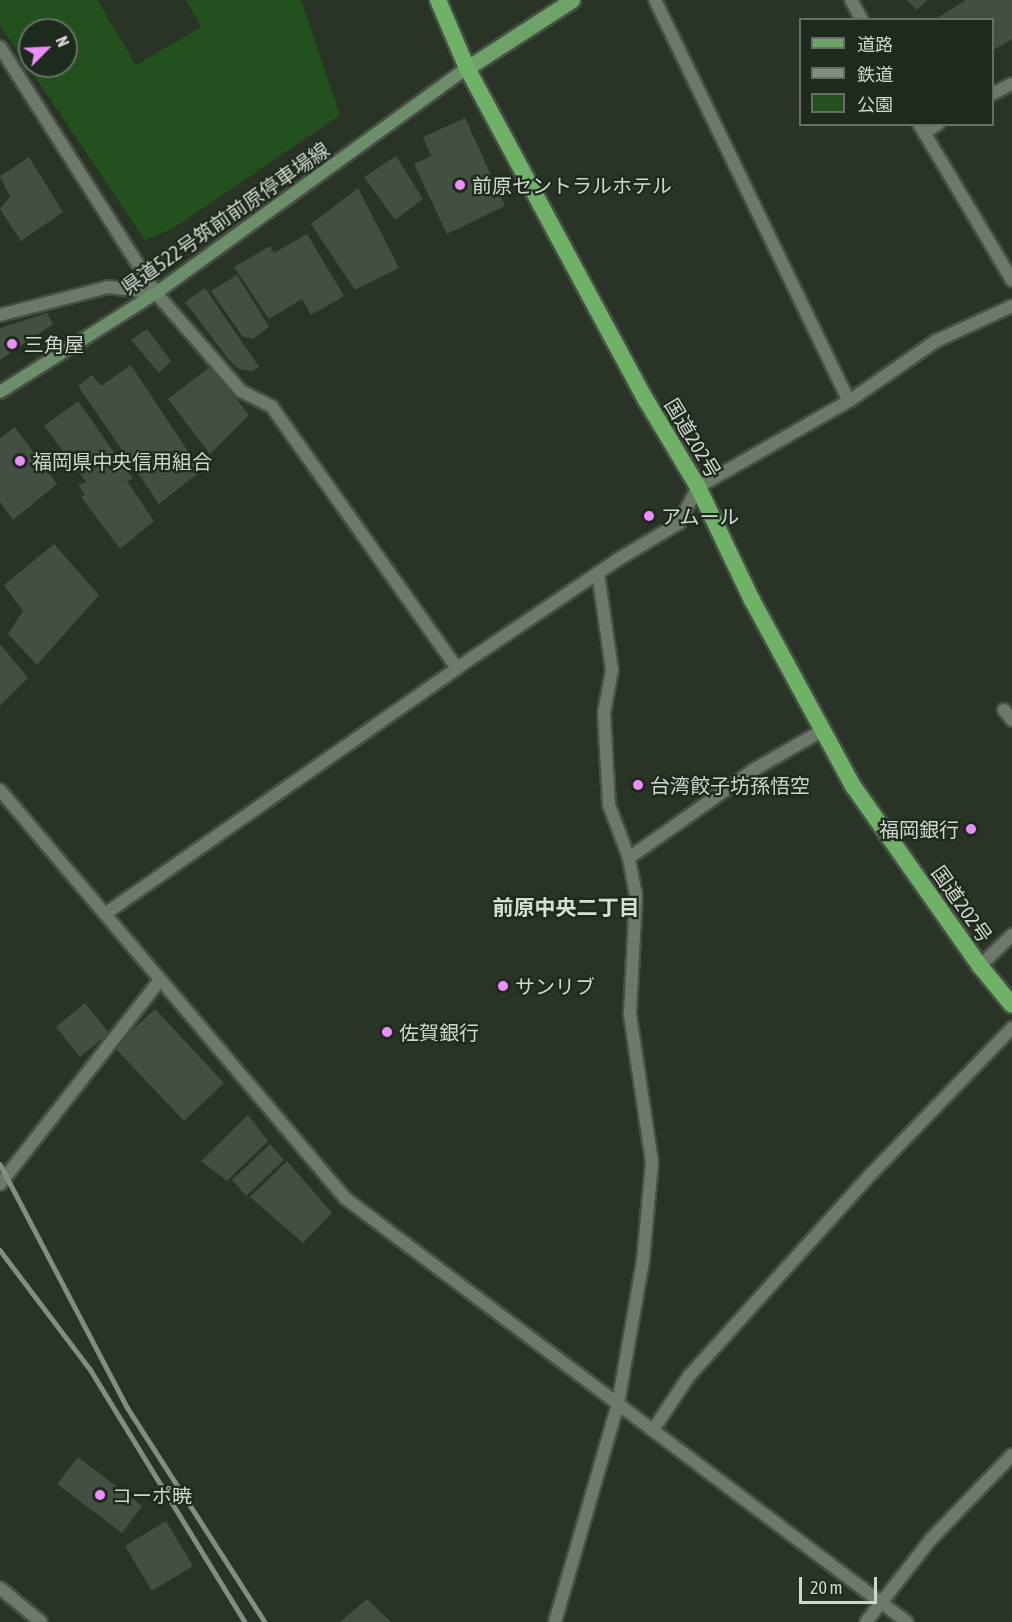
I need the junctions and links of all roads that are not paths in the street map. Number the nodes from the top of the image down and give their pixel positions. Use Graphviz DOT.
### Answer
graph roads {
  1 [pos="438,0"];
  2 [pos="572,0"];
  3 [pos="655,0"];
  4 [pos="851,0"];
  5 [pos="861,18"];
  6 [pos="0,47"];
  7 [pos="467,68"];
  8 [pos="1012,84"];
  9 [pos="994,93"];
  10 [pos="921,129"];
  11 [pos="1012,280"];
  12 [pos="156,293"];
  13 [pos="1012,306"];
  14 [pos="0,315"];
  15 [pos="0,392"];
  16 [pos="849,401"];
  17 [pos="698,486"];
  18 [pos="598,573"];
  19 [pos="457,668"];
  20 [pos="1004,710"];
  21 [pos="1012,720"];
  22 [pos="823,730"];
  23 [pos="0,790"];
  24 [pos="629,858"];
  25 [pos="105,914"];
  26 [pos="1012,935"];
  27 [pos="980,966"];
  28 [pos="159,981"];
  29 [pos="1012,1005"];
  30 [pos="1012,1028"];
  31 [pos="0,1184"];
  32 [pos="618,1404"];
  33 [pos="653,1430"];
  34 [pos="1012,1455"];
  35 [pos="0,1588"];
  36 [pos="882,1602"];
  37 [pos="41,1622"];
  38 [pos="555,1622"];
  39 [pos="866,1622"];
  40 [pos="907,1622"];
  1 -- 7 [label="highway, 国道202号"];
  2 -- 7 [label="main road"];
  3 -- 16 [label="street"];
  4 -- 5 [label="street"];
  6 -- 12 [label="street"];
  7 -- 12 [label="main road, 県道522号筑前前原停車場線"];
  7 -- 17 [label="highway, 国道202号"];
  8 -- 9 [label="street"];
  10 -- 11 [label="street"];
  12 -- 14 [label="street"];
  12 -- 15 [label="main road, 県道522号筑前前原停車場線"];
  12 -- 19 [label="street"];
  13 -- 16 [label="street"];
  16 -- 17 [label="street"];
  17 -- 18 [label="street"];
  17 -- 22 [label="highway, 国道202号"];
  18 -- 19 [label="street"];
  18 -- 24 [label="street"];
  19 -- 25 [label="street"];
  20 -- 21 [label="street"];
  22 -- 24 [label="street"];
  22 -- 27 [label="highway, 国道202号"];
  23 -- 25 [label="street"];
  24 -- 32 [label="street"];
  25 -- 28 [label="street"];
  26 -- 27 [label="street"];
  27 -- 29 [label="highway, 国道202号"];
  28 -- 31 [label="street"];
  28 -- 32 [label="street"];
  30 -- 33 [label="street"];
  32 -- 33 [label="street"];
  32 -- 38 [label="street"];
  33 -- 36 [label="street"];
  34 -- 36 [label="street"];
  35 -- 37 [label="street"];
  36 -- 39 [label="street"];
  36 -- 40 [label="street"];
}
